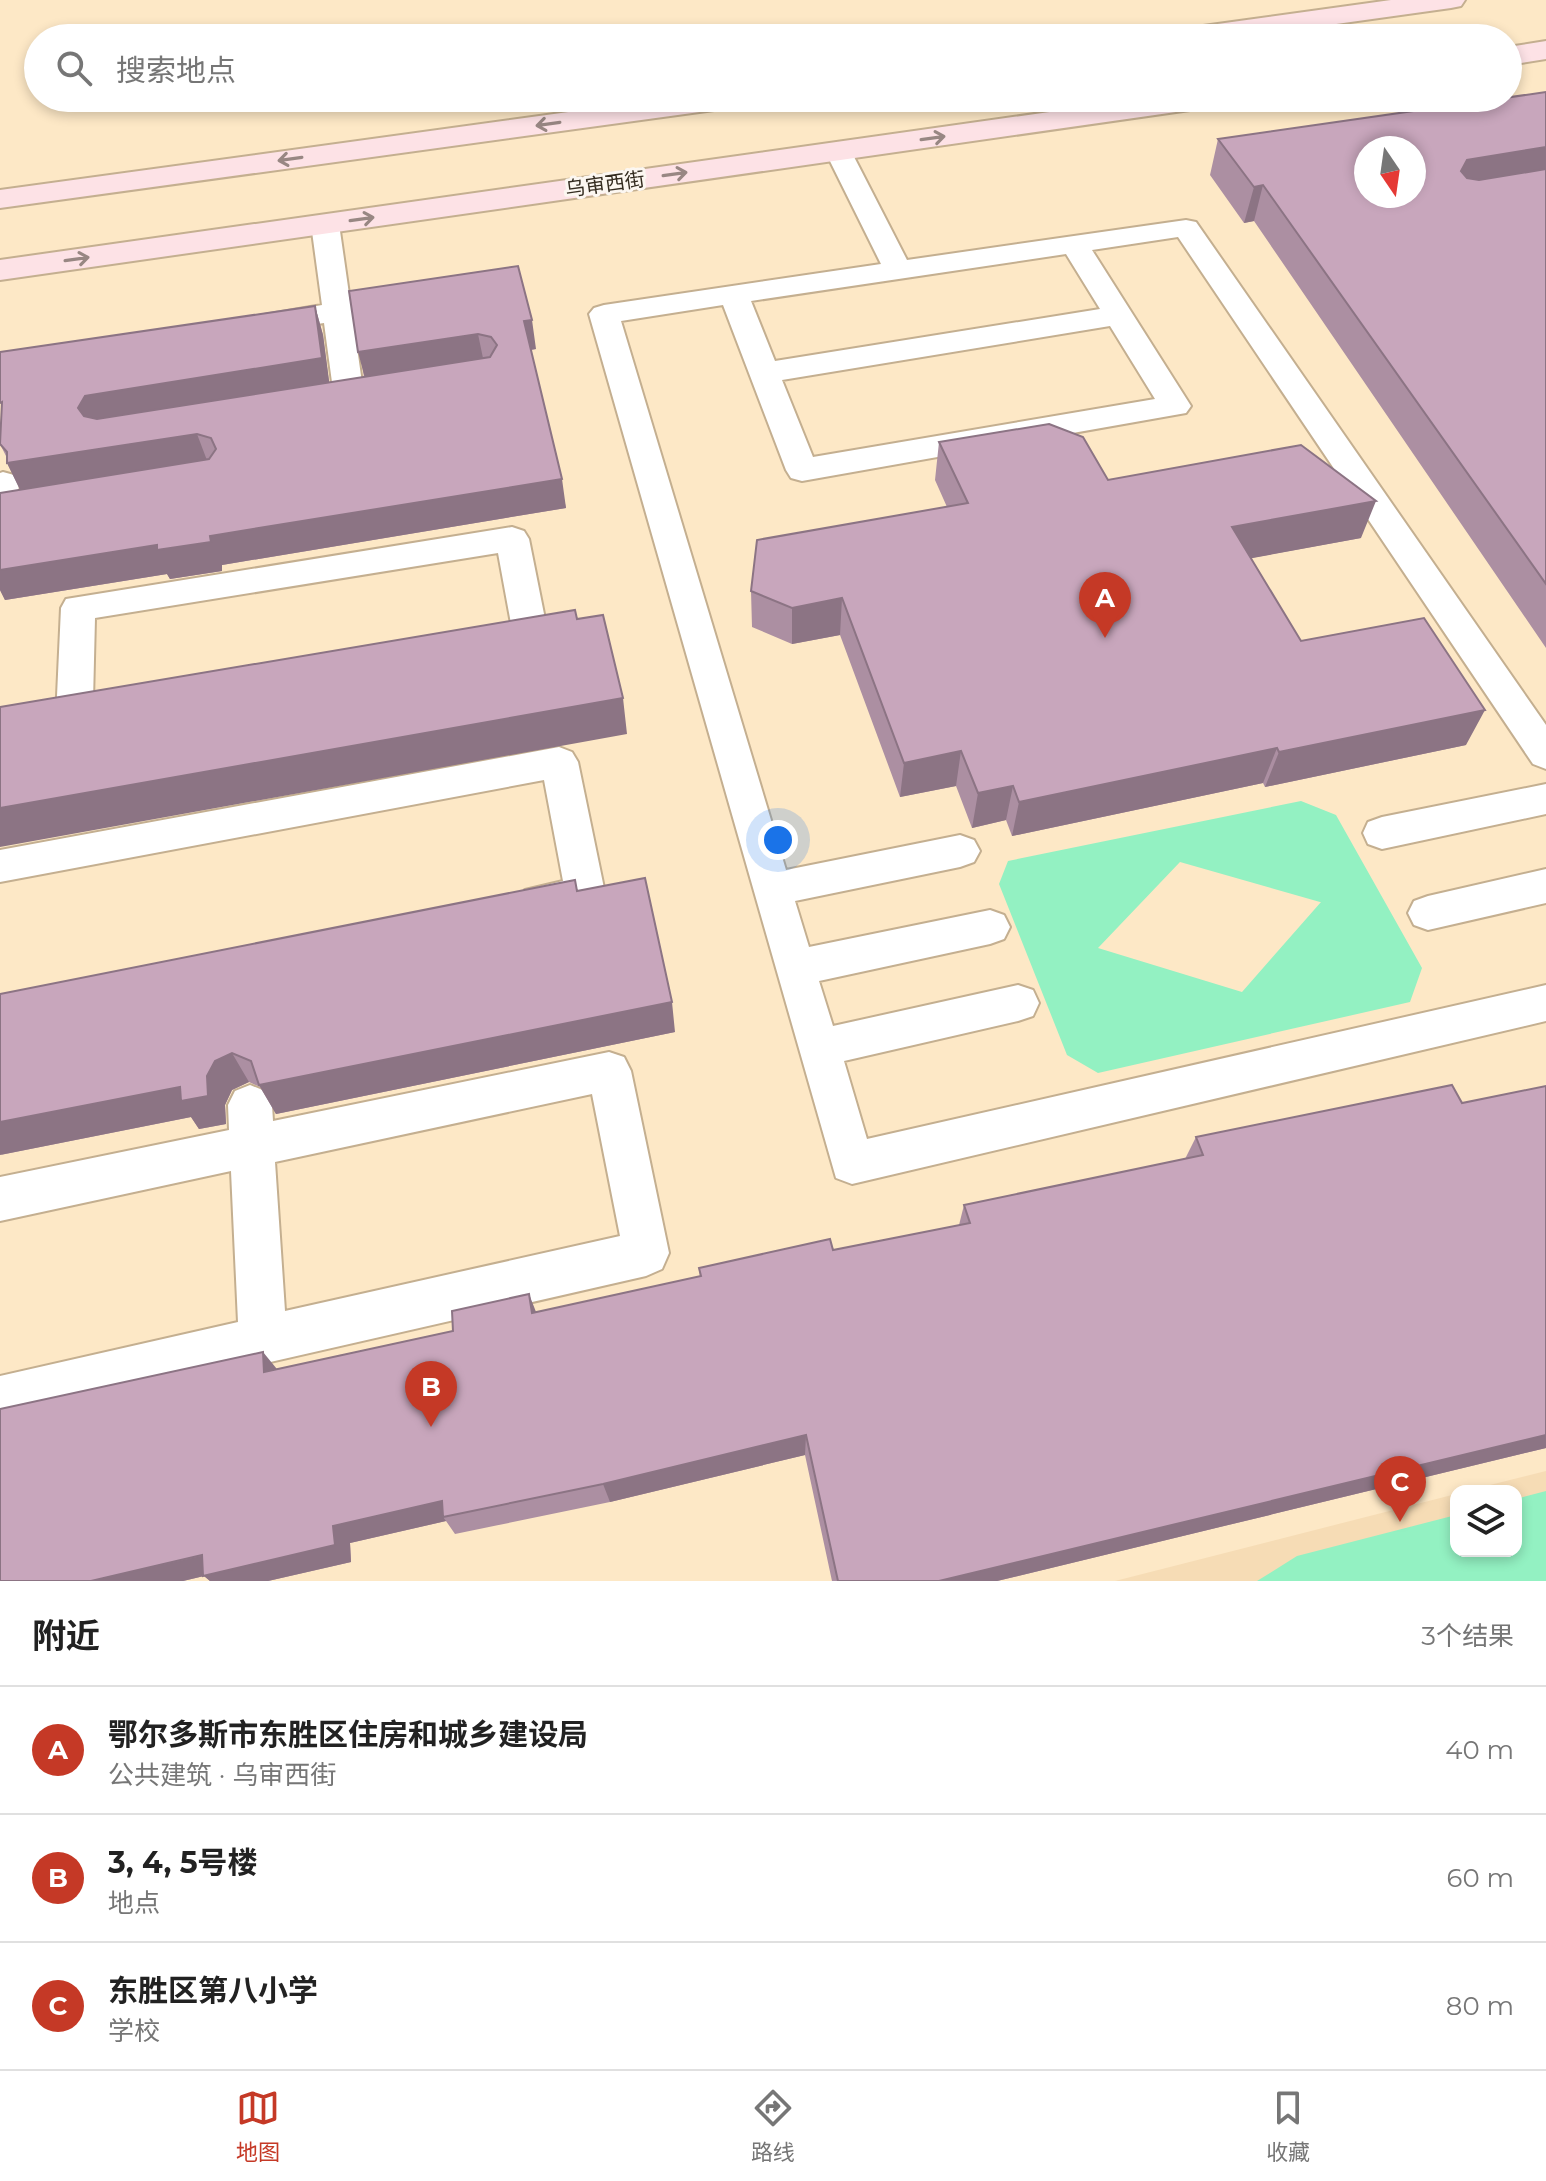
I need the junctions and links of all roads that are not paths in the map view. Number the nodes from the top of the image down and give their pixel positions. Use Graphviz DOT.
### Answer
graph roads {
  1 [pos="1451,0"];
  2 [pos="1276,24"];
  3 [pos="1546,50"];
  4 [pos="1522,54"];
  5 [pos="634,112"];
  6 [pos="1112,112"];
  7 [pos="838,151"];
  8 [pos="0,199"];
  9 [pos="325,224"];
  10 [pos="1074,244"];
  11 [pos="0,270"];
  12 [pos="898,270"];
  13 [pos="734,295"];
  14 [pos="424,299"];
  15 [pos="337,312"];
  16 [pos="1119,315"];
  17 [pos="245,325"];
  18 [pos="764,373"];
  19 [pos="349,397"];
  20 [pos="0,484"];
  21 [pos="60,501"];
  22 [pos="60,699"];
  23 [pos="1546,754"];
  24 [pos="1546,799"];
  25 [pos="1382,833"];
  26 [pos="960,851"];
  27 [pos="0,866"];
  28 [pos="1546,886"];
  29 [pos="772,889"];
  30 [pos="508,908"];
  31 [pos="1428,913"];
  32 [pos="990,927"];
  33 [pos="795,968"];
  34 [pos="1018,1003"];
  35 [pos="1546,1003"];
  36 [pos="818,1048"];
  37 [pos="252,1127"];
  38 [pos="0,1199"];
  39 [pos="263,1340"];
  40 [pos="0,1400"];
  1 -- 2 [label="main road"];
  3 -- 4 [label="main road"];
  5 -- 8 [label="main road, one-way"];
  7 -- 6 [label="main road, 乌审西街, one-way"];
  9 -- 7 [label="main road, 乌审西街, one-way"];
  7 -- 12 [label="lane"];
  11 -- 9 [label="main road, 乌审西街, one-way"];
  9 -- 15 [label="lane"];
  10 -- 12 [label="lane"];
  10 -- 16 [label="lane"];
  10 -- 23 [label="lane"];
  12 -- 13 [label="lane"];
  13 -- 18 [label="lane"];
  13 -- 29 [label="lane"];
  14 -- 15 [label="lane"];
  15 -- 17 [label="lane"];
  15 -- 19 [label="lane"];
  16 -- 18 [label="lane"];
  16 -- 18 [label="lane"];
  20 -- 21 [label="lane"];
  22 -- 22 [label="lane"];
  24 -- 25 [label="lane"];
  26 -- 29 [label="lane"];
  27 -- 30 [label="lane"];
  28 -- 31 [label="lane"];
  29 -- 33 [label="lane"];
  32 -- 33 [label="lane"];
  33 -- 36 [label="lane"];
  34 -- 36 [label="lane"];
  35 -- 36 [label="lane"];
  37 -- 38 [label="lane"];
  37 -- 39 [label="lane"];
  37 -- 39 [label="lane"];
  39 -- 40 [label="lane"];
}
